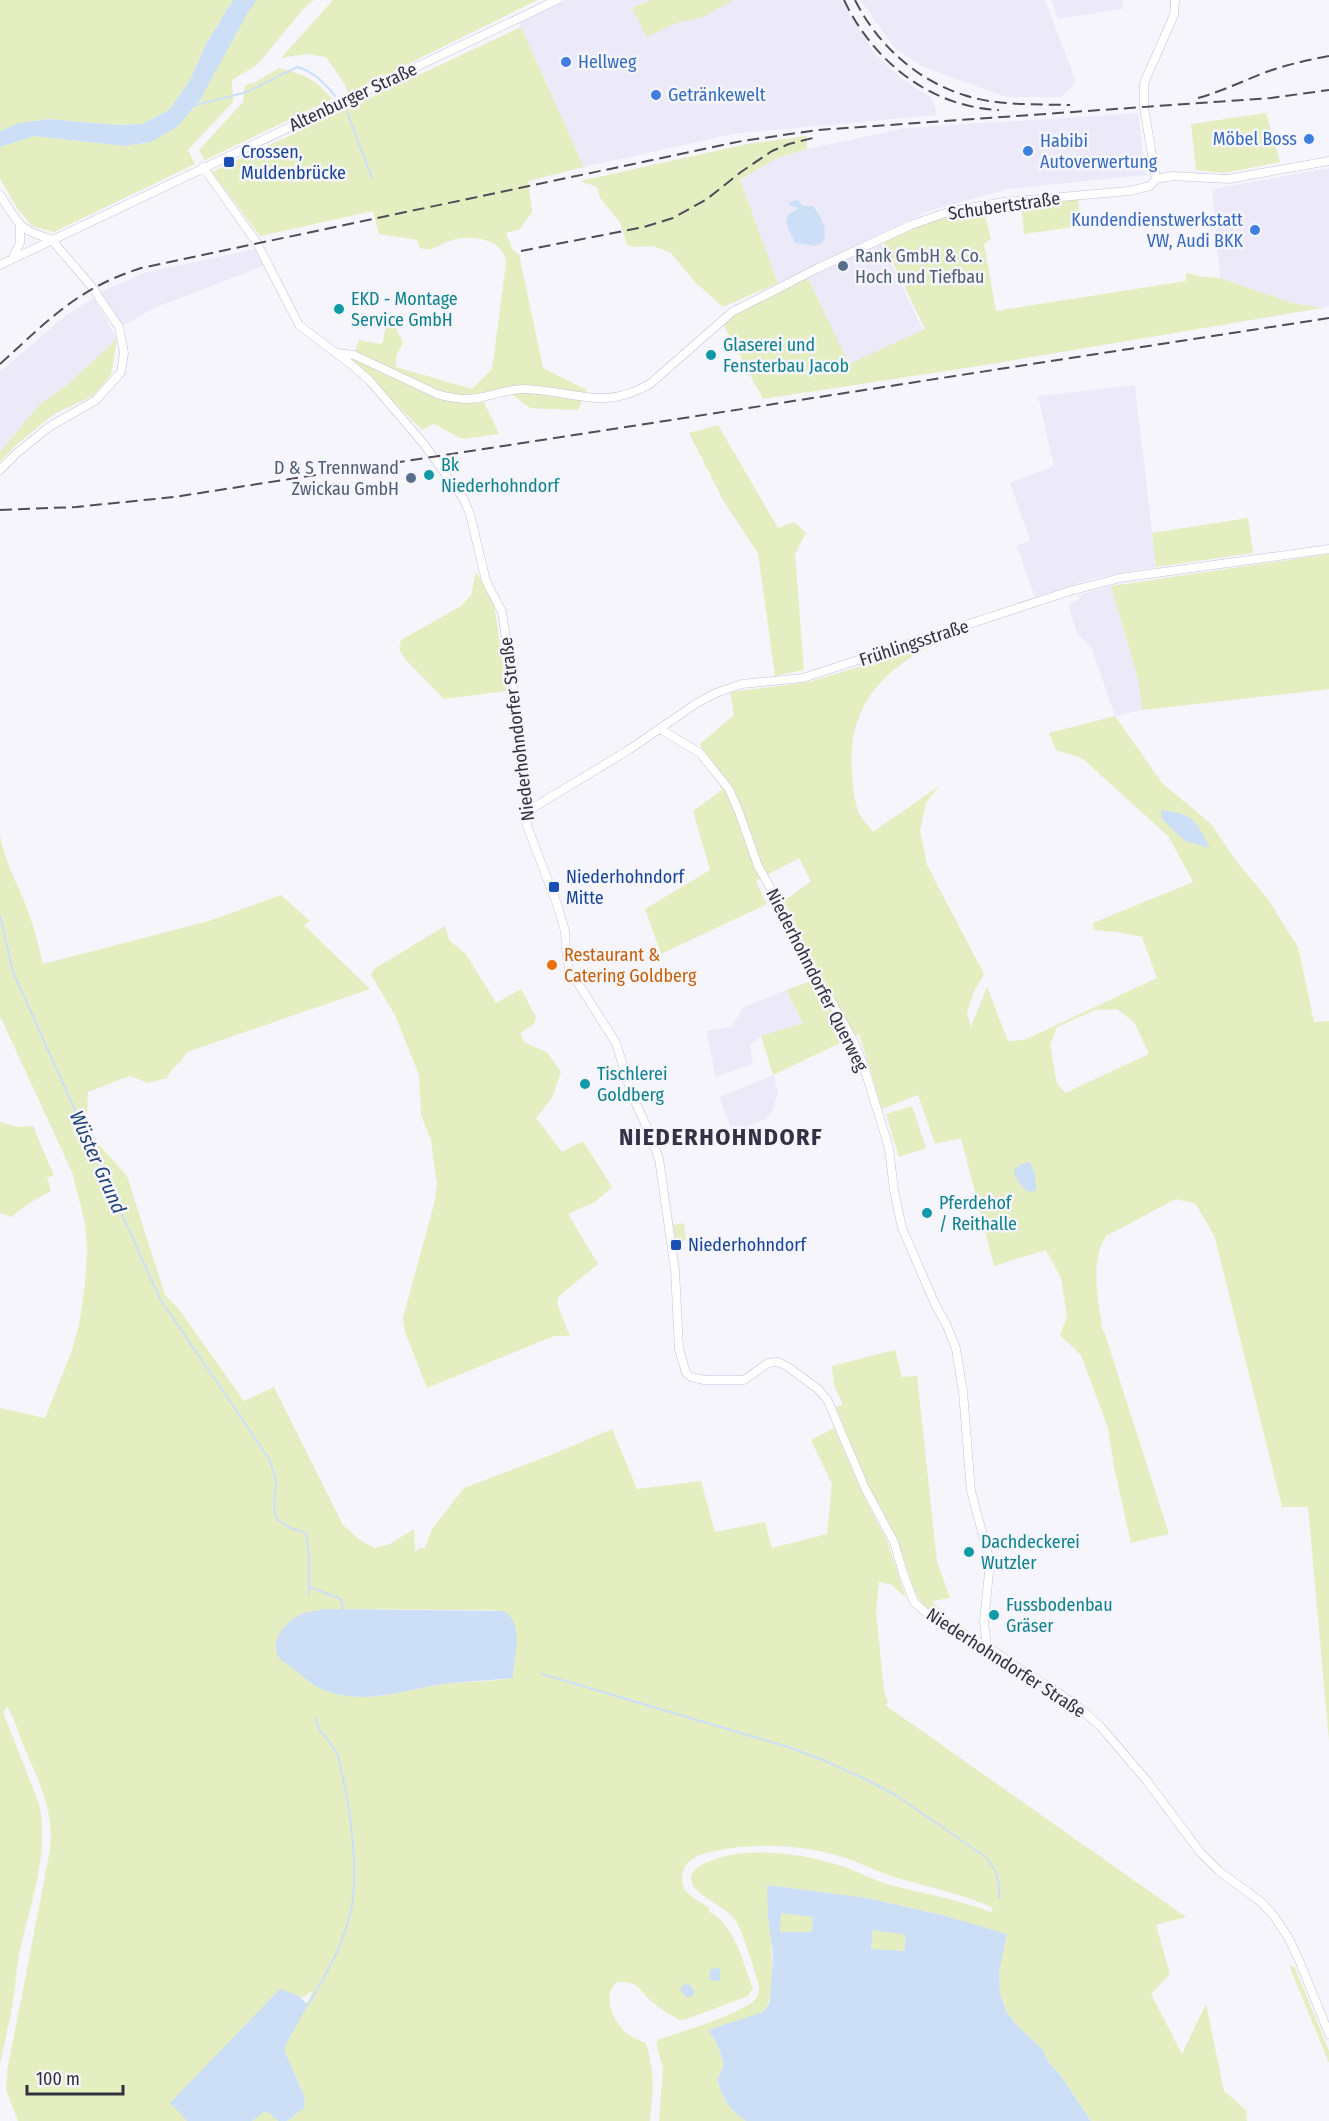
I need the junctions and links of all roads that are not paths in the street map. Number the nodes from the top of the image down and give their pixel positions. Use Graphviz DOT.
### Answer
graph roads {
  1 [pos="557,0"];
  2 [pos="1175,0"];
  3 [pos="1329,160"];
  4 [pos="203,168"];
  5 [pos="1156,179"];
  6 [pos="0,195"];
  7 [pos="20,227"];
  8 [pos="51,239"];
  9 [pos="11,260"];
  10 [pos="0,265"];
  11 [pos="336,353"];
  12 [pos="0,470"];
  13 [pos="1329,549"];
  14 [pos="660,729"];
  15 [pos="529,810"];
  16 [pos="987,1646"];
  17 [pos="1329,2034"];
  1 -- 4 [label="street, Altenburger Straße"];
  2 -- 5 [label="street"];
  3 -- 5 [label="street, Schubertstraße"];
  4 -- 8 [label="street, Altenburger Straße"];
  4 -- 11 [label="street, Niederhohndorfer Straße"];
  5 -- 11 [label="street, Schubertstraße"];
  6 -- 7 [label="street"];
  7 -- 8 [label="street"];
  7 -- 9 [label="street"];
  8 -- 9 [label="street, Altenburger Straße"];
  8 -- 12 [label="street"];
  9 -- 10 [label="street, Altenburger Straße"];
  11 -- 15 [label="street, Niederhohndorfer Straße"];
  13 -- 14 [label="street, Frühlingsstraße"];
  14 -- 15 [label="street, Frühlingsstraße"];
  14 -- 16 [label="street, Niederhohndorfer Querweg"];
  15 -- 16 [label="street, Niederhohndorfer Straße"];
  16 -- 17 [label="street, Niederhohndorfer Straße"];
}
